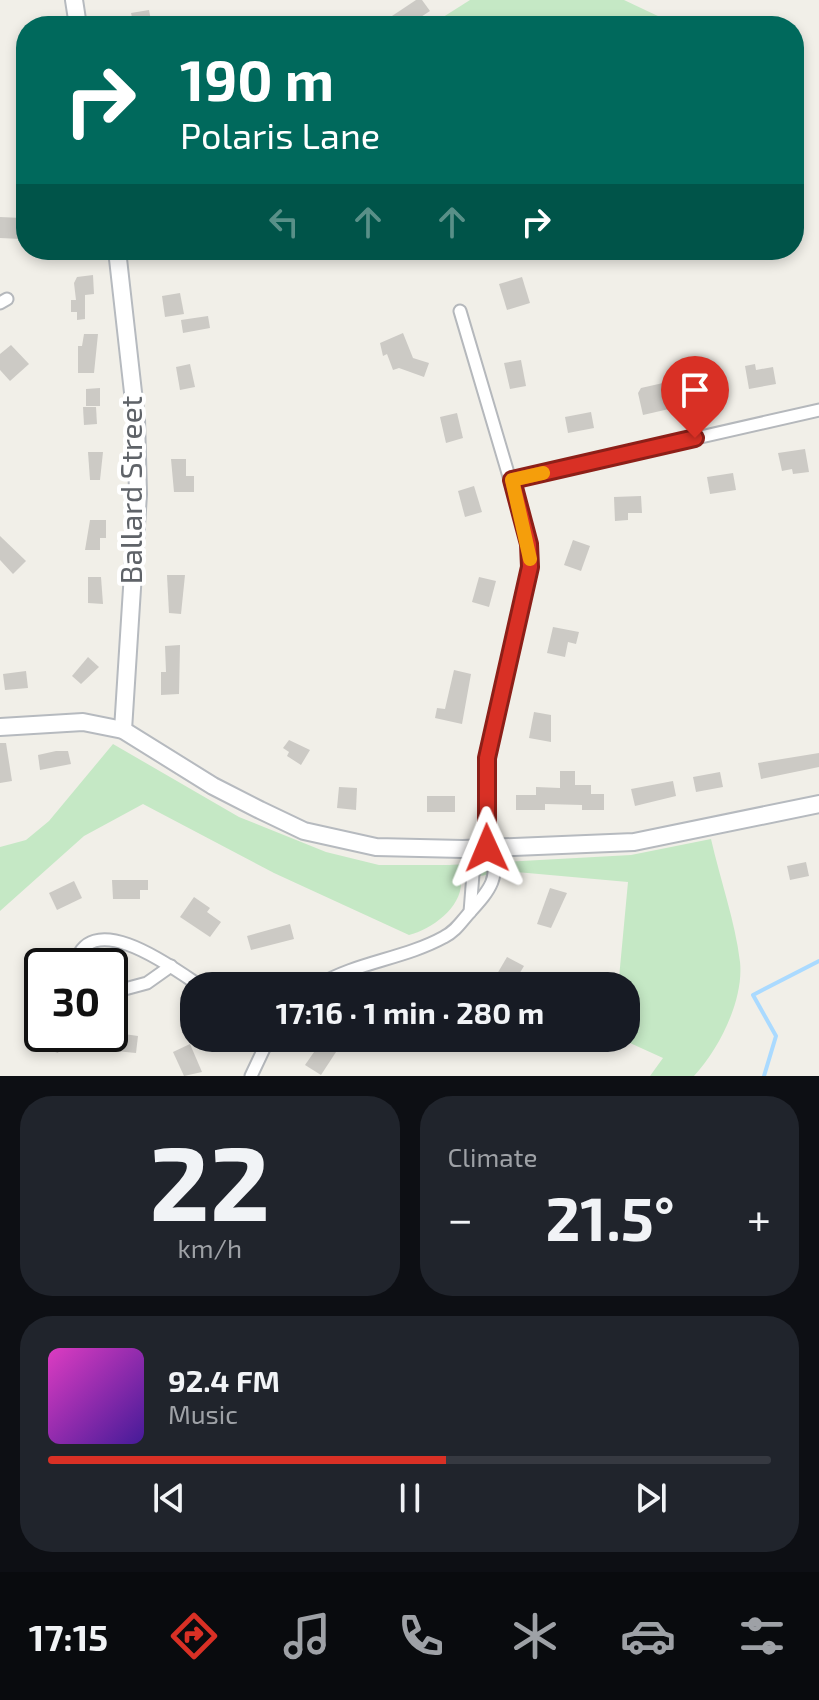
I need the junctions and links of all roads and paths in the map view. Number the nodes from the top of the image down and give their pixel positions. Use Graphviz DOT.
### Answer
graph roads {
  1 [pos="118,260"];
  2 [pos="460,311"];
  3 [pos="819,410"];
  4 [pos="512,480"];
  5 [pos="0,727"];
  6 [pos="123,730"];
  7 [pos="819,804"];
  8 [pos="487,848"];
  9 [pos="470,912"];
  10 [pos="85,948"];
  11 [pos="171,966"];
  12 [pos="180,972"];
  13 [pos="346,972"];
  14 [pos="128,988"];
  15 [pos="262,1052"];
  16 [pos="251,1076"];
  1 -- 6 [label="main road, Ballard Street"];
  2 -- 4 [label="street"];
  3 -- 4 [label="street"];
  4 -- 8 [label="street"];
  5 -- 6 [label="main road"];
  6 -- 8 [label="main road"];
  7 -- 8 [label="main road"];
  8 -- 9 [label="street"];
  8 -- 9 [label="street"];
  9 -- 13 [label="street"];
  10 -- 11 [label="street"];
  11 -- 12 [label="street"];
  11 -- 14 [label="street"];
  15 -- 16 [label="street"];
}
